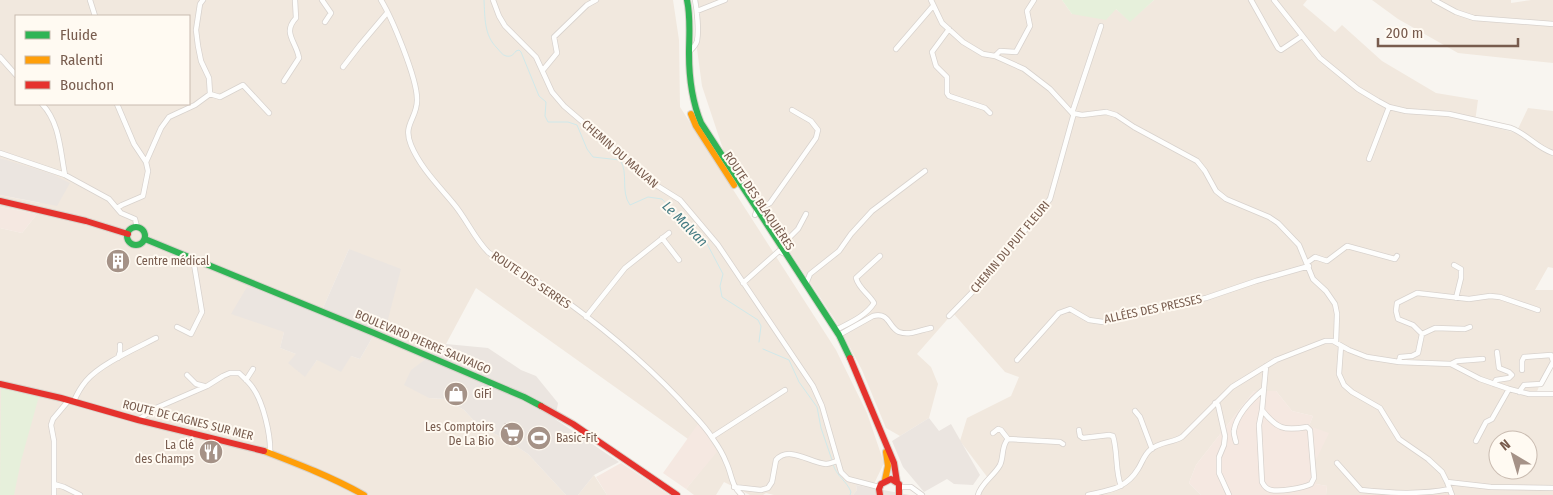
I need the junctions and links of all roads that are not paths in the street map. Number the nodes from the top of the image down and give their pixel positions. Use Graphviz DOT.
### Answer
graph roads {
  1 [pos="90,0"];
  2 [pos="202,0"];
  3 [pos="295,0"];
  4 [pos="322,0"];
  5 [pos="381,0"];
  6 [pos="494,0"];
  7 [pos="596,0"];
  8 [pos="684,0"];
  9 [pos="695,0"];
  10 [pos="725,0"];
  11 [pos="931,0"];
  12 [pos="1034,0"];
  13 [pos="1251,0"];
  14 [pos="1274,0"];
  15 [pos="1434,0"];
  16 [pos="933,6"];
  17 [pos="697,11"];
  18 [pos="387,14"];
  19 [pos="95,15"];
  20 [pos="325,22"];
  21 [pos="1553,24"];
  22 [pos="1102,26"];
  23 [pos="949,29"];
  24 [pos="1302,36"];
  25 [pos="896,49"];
  26 [pos="688,52"];
  27 [pos="995,56"];
  28 [pos="0,57"];
  29 [pos="343,67"];
  30 [pos="543,70"];
  31 [pos="15,74"];
  32 [pos="284,81"];
  33 [pos="210,94"];
  34 [pos="43,105"];
  35 [pos="116,105"];
  36 [pos="1389,107"];
  37 [pos="792,110"];
  38 [pos="269,113"];
  39 [pos="1074,113"];
  40 [pos="990,114"];
  41 [pos="0,153"];
  42 [pos="1553,153"];
  43 [pos="1369,159"];
  44 [pos="146,162"];
  45 [pos="925,171"];
  46 [pos="65,175"];
  47 [pos="0,202"];
  48 [pos="117,208"];
  49 [pos="756,213"];
  50 [pos="806,214"];
  51 [pos="137,228"];
  52 [pos="669,233"];
  53 [pos="128,234"];
  54 [pos="662,238"];
  55 [pos="145,239"];
  56 [pos="780,248"];
  57 [pos="880,256"];
  58 [pos="1397,256"];
  59 [pos="193,258"];
  60 [pos="679,260"];
  61 [pos="1308,264"];
  62 [pos="1454,265"];
  63 [pos="743,283"];
  64 [pos="806,284"];
  65 [pos="1456,298"];
  66 [pos="1538,310"];
  67 [pos="586,316"];
  68 [pos="949,316"];
  69 [pos="176,327"];
  70 [pos="1470,327"];
  71 [pos="930,328"];
  72 [pos="838,332"];
  73 [pos="1422,334"];
  74 [pos="156,338"];
  75 [pos="1338,344"];
  76 [pos="120,345"];
  77 [pos="1497,352"];
  78 [pos="1483,359"];
  79 [pos="117,360"];
  80 [pos="1017,360"];
  81 [pos="1553,361"];
  82 [pos="1399,362"];
  83 [pos="1451,364"];
  84 [pos="1266,366"];
  85 [pos="253,370"];
  86 [pos="1522,370"];
  87 [pos="187,375"];
  88 [pos="246,380"];
  89 [pos="0,384"];
  90 [pos="1494,384"];
  91 [pos="207,386"];
  92 [pos="1264,389"];
  93 [pos="1508,389"];
  94 [pos="785,390"];
  95 [pos="1519,392"];
  96 [pos="1553,394"];
  97 [pos="868,398"];
  98 [pos="71,400"];
  99 [pos="1215,403"];
  100 [pos="1262,410"];
  101 [pos="1135,411"];
  102 [pos="138,420"];
  103 [pos="1079,430"];
  104 [pos="994,433"];
  105 [pos="712,437"];
  106 [pos="883,438"];
  107 [pos="1008,439"];
  108 [pos="1476,441"];
  109 [pos="1236,442"];
  110 [pos="1063,444"];
  111 [pos="1152,448"];
  112 [pos="270,453"];
  113 [pos="838,461"];
  114 [pos="1337,463"];
  115 [pos="885,480"];
  116 [pos="1447,482"];
  117 [pos="54,484"];
  118 [pos="898,485"];
  119 [pos="1121,486"];
  120 [pos="734,487"];
  121 [pos="879,488"];
  122 [pos="1550,488"];
  123 [pos="745,489"];
  124 [pos="1450,489"];
  125 [pos="54,495"];
  126 [pos="80,495"];
  127 [pos="364,495"];
  128 [pos="677,495"];
  129 [pos="743,495"];
  130 [pos="880,495"];
  131 [pos="899,495"];
  132 [pos="922,495"];
  133 [pos="978,495"];
  134 [pos="1088,495"];
  135 [pos="1229,495"];
  136 [pos="1452,495"];
  137 [pos="1547,495"];
  1 -- 19 [label="street"];
  2 -- 33 [label="street"];
  3 -- 32 [label="street"];
  4 -- 20 [label="street"];
  5 -- 18 [label="street, ROUTE DES SERRES"];
  6 -- 30 [label="street, CHEMIN DU MALVAN"];
  7 -- 30 [label="street"];
  8 -- 26 [label="main road, ROUTE DES BLAQUIÈRES"];
  8 -- 49 [label="main road, ROUTE DES BLAQUIÈRES"];
  9 -- 17 [label="street"];
  10 -- 17 [label="street"];
  11 -- 16 [label="street"];
  12 -- 27 [label="street"];
  13 -- 24 [label="street"];
  14 -- 24 [label="street"];
  15 -- 21 [label="street"];
  16 -- 23 [label="street"];
  16 -- 25 [label="street"];
  17 -- 26 [label="street"];
  18 -- 29 [label="street"];
  18 -- 67 [label="street, ROUTE DES SERRES"];
  22 -- 39 [label="street, CHEMIN DU PUIT FLEURI"];
  23 -- 27 [label="street"];
  23 -- 40 [label="street"];
  24 -- 36 [label="street"];
  26 -- 49 [label="main road, ROUTE DES BLAQUIÈRES"];
  27 -- 39 [label="street"];
  28 -- 31 [label="street"];
  30 -- 63 [label="street, CHEMIN DU MALVAN"];
  33 -- 38 [label="street"];
  33 -- 44 [label="street"];
  34 -- 46 [label="street"];
  35 -- 44 [label="street"];
  36 -- 42 [label="street"];
  36 -- 43 [label="street"];
  37 -- 49 [label="street"];
  39 -- 61 [label="street"];
  39 -- 68 [label="street, CHEMIN DU PUIT FLEURI"];
  41 -- 46 [label="street"];
  44 -- 48 [label="street"];
  45 -- 64 [label="street"];
  46 -- 48 [label="street"];
  47 -- 53 [label="main road"];
  48 -- 51 [label="street"];
  49 -- 56 [label="main road, ROUTE DES BLAQUIÈRES"];
  50 -- 56 [label="street"];
  51 -- 53 [label="main road"];
  51 -- 55 [label="main road"];
  52 -- 54 [label="street"];
  53 -- 55 [label="main road"];
  54 -- 60 [label="street"];
  54 -- 67 [label="street"];
  55 -- 59 [label="main road, BOULEVARD PIERRE SAUVAIGO"];
  56 -- 63 [label="street"];
  56 -- 64 [label="main road, ROUTE DES BLAQUIÈRES"];
  56 -- 97 [label="main road, ROUTE DES BLAQUIÈRES"];
  57 -- 72 [label="street"];
  58 -- 61 [label="street, ALLÉES DES PRESSES"];
  59 -- 69 [label="street"];
  59 -- 128 [label="main road, BOULEVARD PIERRE SAUVAIGO"];
  61 -- 75 [label="street"];
  61 -- 80 [label="street, ALLÉES DES PRESSES"];
  62 -- 65 [label="street"];
  63 -- 113 [label="street, CHEMIN DU MALVAN"];
  64 -- 72 [label="main road, ROUTE DES BLAQUIÈRES"];
  65 -- 66 [label="street"];
  65 -- 73 [label="street"];
  67 -- 105 [label="street, ROUTE DES SERRES"];
  70 -- 73 [label="street"];
  71 -- 72 [label="street"];
  72 -- 97 [label="main road, ROUTE DES BLAQUIÈRES"];
  73 -- 82 [label="street"];
  74 -- 79 [label="street"];
  75 -- 82 [label="street"];
  75 -- 84 [label="street"];
  75 -- 116 [label="street"];
  76 -- 79 [label="street"];
  77 -- 90 [label="street"];
  78 -- 83 [label="street"];
  79 -- 98 [label="street"];
  81 -- 86 [label="street"];
  81 -- 95 [label="street"];
  82 -- 83 [label="street"];
  83 -- 90 [label="street"];
  84 -- 92 [label="street"];
  84 -- 99 [label="street"];
  85 -- 88 [label="street"];
  87 -- 91 [label="street"];
  88 -- 91 [label="street"];
  88 -- 112 [label="street"];
  89 -- 98 [label="main road, ROUTE DE CAGNES SUR MER"];
  90 -- 93 [label="street"];
  91 -- 102 [label="street"];
  92 -- 100 [label="street"];
  92 -- 109 [label="street"];
  93 -- 95 [label="street"];
  93 -- 108 [label="street"];
  94 -- 105 [label="street"];
  95 -- 96 [label="street"];
  97 -- 106 [label="main road, ROUTE DES BLAQUIÈRES"];
  98 -- 102 [label="main road, ROUTE DE CAGNES SUR MER"];
  98 -- 117 [label="street"];
  99 -- 111 [label="street"];
  99 -- 135 [label="street"];
  100 -- 100 [label="street"];
  101 -- 111 [label="street"];
  102 -- 112 [label="main road, ROUTE DE CAGNES SUR MER"];
  103 -- 119 [label="street"];
  104 -- 107 [label="street"];
  105 -- 120 [label="street, ROUTE DES SERRES"];
  106 -- 115 [label="main road"];
  106 -- 118 [label="main road"];
  107 -- 110 [label="street"];
  107 -- 133 [label="street"];
  111 -- 119 [label="street"];
  112 -- 127 [label="main road, ROUTE DE CAGNES SUR MER"];
  113 -- 121 [label="street, CHEMIN DU MALVAN"];
  113 -- 123 [label="street"];
  114 -- 124 [label="street"];
  115 -- 118 [label="main road"];
  115 -- 121 [label="main road"];
  116 -- 122 [label="street"];
  116 -- 124 [label="street"];
  117 -- 125 [label="street"];
  117 -- 126 [label="street"];
  118 -- 131 [label="main road"];
  118 -- 132 [label="street"];
  119 -- 134 [label="street"];
  120 -- 123 [label="street"];
  120 -- 129 [label="street, ROUTE DES SERRES"];
  121 -- 130 [label="main road"];
  122 -- 137 [label="street"];
  123 -- 129 [label="street"];
  124 -- 136 [label="street"];
}
